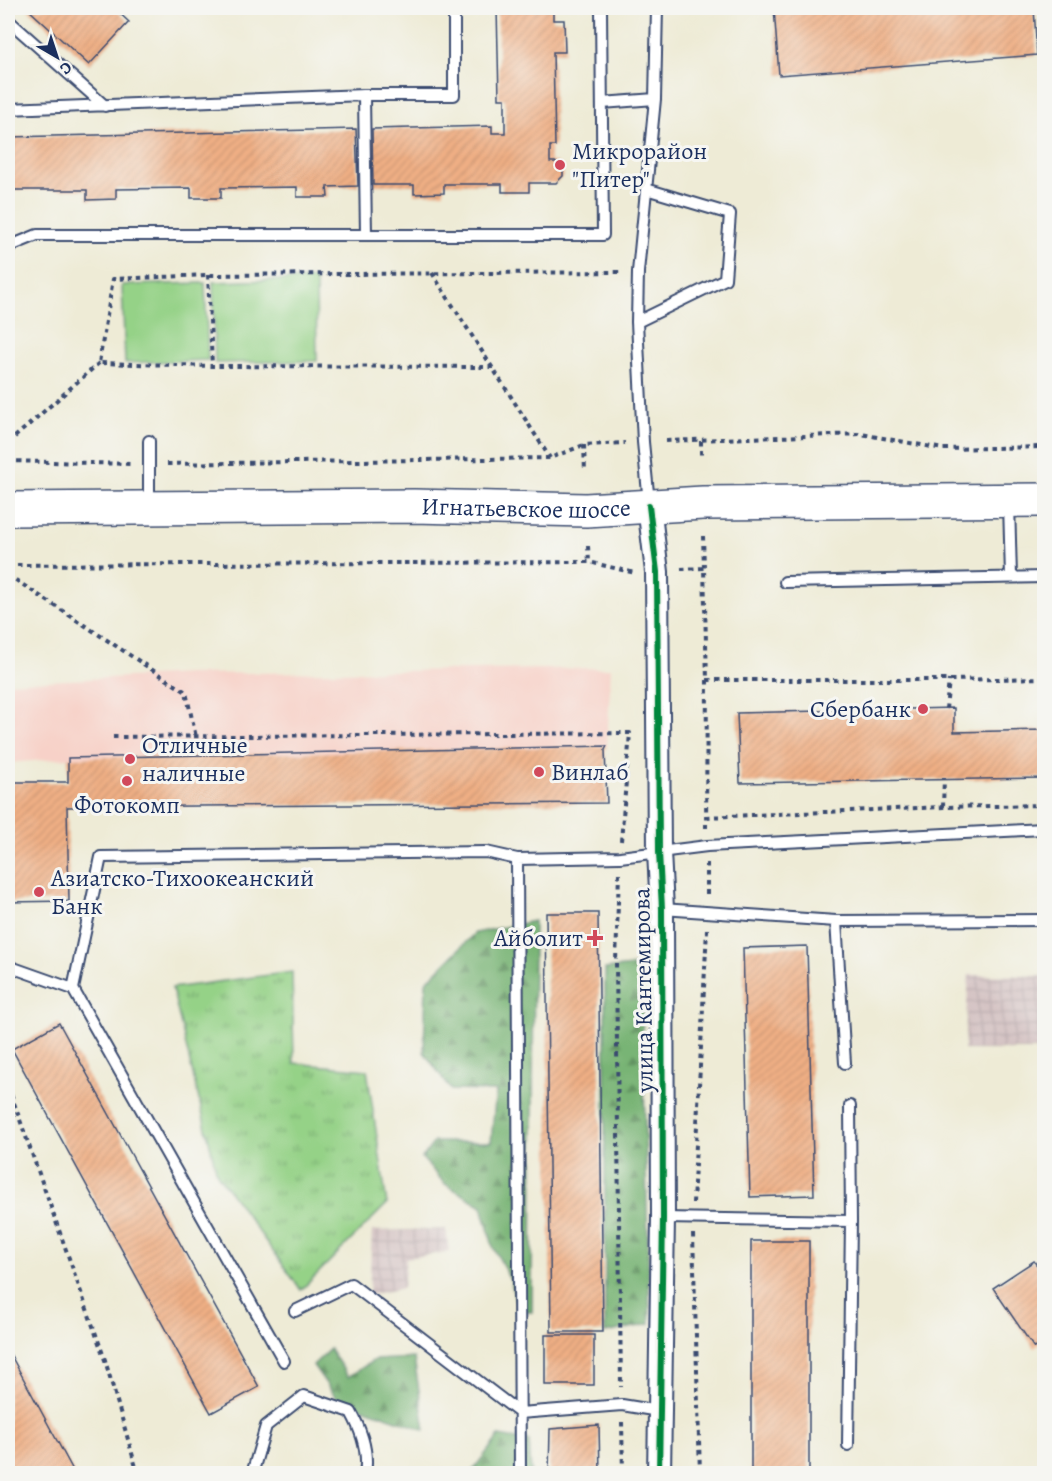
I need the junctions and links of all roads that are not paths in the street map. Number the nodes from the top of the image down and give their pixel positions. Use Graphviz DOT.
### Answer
graph roads {
  1 [pos="453,8"];
  2 [pos="601,8"];
  3 [pos="657,8"];
  4 [pos="8,20"];
  5 [pos="364,95"];
  6 [pos="655,99"];
  7 [pos="602,103"];
  8 [pos="105,106"];
  9 [pos="8,110"];
  10 [pos="646,189"];
  11 [pos="366,235"];
  12 [pos="8,247"];
  13 [pos="637,322"];
  14 [pos="149,441"];
  15 [pos="1008,500"];
  16 [pos="1044,500"];
  17 [pos="649,506"];
  18 [pos="8,509"];
  19 [pos="149,510"];
  20 [pos="1011,577"];
  21 [pos="1044,577"];
  22 [pos="785,582"];
  23 [pos="1044,829"];
  24 [pos="659,852"];
  25 [pos="517,859"];
  26 [pos="662,909"];
  27 [pos="1044,920"];
  28 [pos="836,921"];
  29 [pos="8,966"];
  30 [pos="73,989"];
  31 [pos="844,1063"];
  32 [pos="850,1106"];
  33 [pos="663,1218"];
  34 [pos="851,1221"];
  35 [pos="295,1311"];
  36 [pos="284,1361"];
  37 [pos="659,1411"];
  38 [pos="520,1413"];
  39 [pos="848,1445"];
  40 [pos="252,1473"];
  41 [pos="365,1473"];
  42 [pos="520,1473"];
  43 [pos="659,1473"];
  1 -- 5 [label="lane"];
  2 -- 7 [label="lane"];
  3 -- 6 [label="lane"];
  4 -- 8 [label="lane"];
  5 -- 8 [label="lane"];
  5 -- 11 [label="lane"];
  6 -- 7 [label="lane"];
  6 -- 10 [label="lane"];
  7 -- 11 [label="lane"];
  8 -- 9 [label="lane"];
  10 -- 13 [label="lane"];
  10 -- 13 [label="lane"];
  11 -- 12 [label="lane"];
  13 -- 17 [label="lane"];
  14 -- 19 [label="lane"];
  15 -- 16 [label="main road, Игнатьевское шоссе"];
  15 -- 17 [label="main road, Игнатьевское шоссе"];
  15 -- 20 [label="lane"];
  17 -- 19 [label="main road, Игнатьевское шоссе"];
  17 -- 24 [label="street, улица Кантемирова"];
  18 -- 19 [label="main road, Игнатьевское шоссе"];
  20 -- 21 [label="lane"];
  20 -- 22 [label="lane"];
  23 -- 24 [label="lane"];
  24 -- 25 [label="lane"];
  24 -- 26 [label="street, улица Кантемирова"];
  25 -- 30 [label="lane"];
  25 -- 38 [label="lane"];
  26 -- 28 [label="lane"];
  26 -- 33 [label="street, улица Кантемирова"];
  27 -- 28 [label="lane"];
  28 -- 31 [label="lane"];
  29 -- 30 [label="lane"];
  30 -- 36 [label="lane"];
  32 -- 34 [label="lane"];
  33 -- 34 [label="lane"];
  33 -- 37 [label="street, улица Кантемирова"];
  34 -- 39 [label="lane"];
  35 -- 38 [label="lane"];
  37 -- 38 [label="lane"];
  37 -- 43 [label="street, улица Кантемирова"];
  38 -- 42 [label="lane"];
  40 -- 41 [label="lane"];
}
